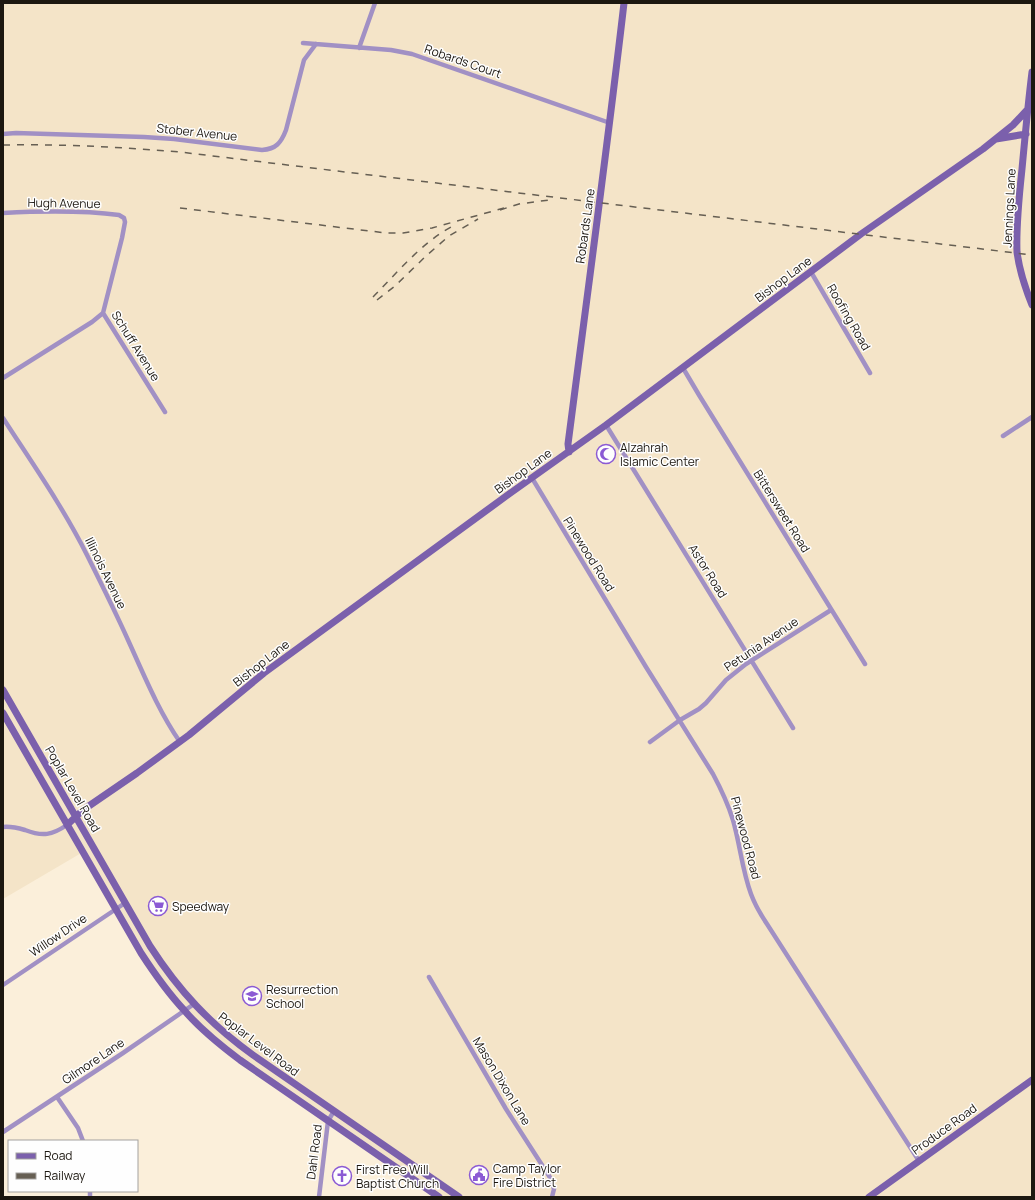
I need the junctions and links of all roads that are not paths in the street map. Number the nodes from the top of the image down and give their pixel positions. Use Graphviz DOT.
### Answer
graph roads {
  1 [pos="375,3"];
  2 [pos="624,3"];
  3 [pos="303,43"];
  4 [pos="316,44"];
  5 [pos="359,48"];
  6 [pos="1032,72"];
  7 [pos="1028,109"];
  8 [pos="610,123"];
  9 [pos="3,134"];
  10 [pos="1026,134"];
  11 [pos="994,140"];
  12 [pos="3,213"];
  13 [pos="124,218"];
  14 [pos="811,272"];
  15 [pos="1032,305"];
  16 [pos="103,313"];
  17 [pos="683,368"];
  18 [pos="870,373"];
  19 [pos="3,378"];
  20 [pos="164,412"];
  21 [pos="1032,416"];
  22 [pos="3,418"];
  23 [pos="606,425"];
  24 [pos="1003,436"];
  25 [pos="568,452"];
  26 [pos="532,478"];
  27 [pos="831,610"];
  28 [pos="751,660"];
  29 [pos="865,664"];
  30 [pos="3,690"];
  31 [pos="3,713"];
  32 [pos="680,720"];
  33 [pos="793,728"];
  34 [pos="180,742"];
  35 [pos="650,742"];
  36 [pos="76,817"];
  37 [pos="67,825"];
  38 [pos="3,827"];
  39 [pos="125,903"];
  40 [pos="116,909"];
  41 [pos="429,977"];
  42 [pos="3,985"];
  43 [pos="194,1004"];
  44 [pos="184,1011"];
  45 [pos="1032,1080"];
  46 [pos="57,1097"];
  47 [pos="334,1111"];
  48 [pos="328,1121"];
  49 [pos="3,1132"];
  50 [pos="83,1140"];
  51 [pos="918,1161"];
  52 [pos="319,1197"];
  53 [pos="440,1197"];
  54 [pos="460,1197"];
  55 [pos="552,1197"];
  56 [pos="870,1197"];
  1 -- 5 [label="street"];
  2 -- 8 [label="street, Robards Lane"];
  3 -- 4 [label="street, Robards Court"];
  4 -- 5 [label="street, Robards Court"];
  4 -- 9 [label="street, Stober Avenue"];
  5 -- 8 [label="street, Robards Court"];
  6 -- 7 [label="street"];
  7 -- 10 [label="street"];
  7 -- 11 [label="street, Bishop Lane"];
  8 -- 25 [label="street, Robards Lane"];
  10 -- 11 [label="street, Bishop Lane"];
  10 -- 15 [label="street, Jennings Lane"];
  11 -- 14 [label="street, Bishop Lane"];
  12 -- 13 [label="street, Hugh Avenue"];
  13 -- 16 [label="street, Schuff Avenue"];
  14 -- 17 [label="street, Bishop Lane"];
  14 -- 18 [label="street, Roofing Road"];
  16 -- 19 [label="street"];
  16 -- 20 [label="street, Schuff Avenue"];
  17 -- 23 [label="street, Bishop Lane"];
  17 -- 27 [label="street, Bittersweet Road"];
  21 -- 24 [label="street"];
  22 -- 34 [label="street, Illinois Avenue"];
  23 -- 25 [label="street, Bishop Lane"];
  23 -- 28 [label="street, Astor Road"];
  25 -- 26 [label="street, Bishop Lane"];
  26 -- 32 [label="street, Pinewood Road"];
  26 -- 34 [label="street, Bishop Lane"];
  27 -- 28 [label="street, Petunia Avenue"];
  27 -- 29 [label="street, Bittersweet Road"];
  28 -- 32 [label="street, Petunia Avenue"];
  28 -- 33 [label="street, Astor Road"];
  30 -- 36 [label="street, Poplar Level Road"];
  31 -- 37 [label="street, Poplar Level Road"];
  32 -- 35 [label="street, Petunia Avenue"];
  32 -- 51 [label="street, Pinewood Road"];
  34 -- 36 [label="street, Bishop Lane"];
  36 -- 37 [label="street, Bishop Lane"];
  36 -- 39 [label="street, Poplar Level Road"];
  37 -- 38 [label="street"];
  37 -- 40 [label="street, Poplar Level Road"];
  39 -- 40 [label="street, Willow Drive"];
  39 -- 43 [label="street, Poplar Level Road"];
  40 -- 42 [label="street, Willow Drive"];
  40 -- 44 [label="street, Poplar Level Road"];
  41 -- 55 [label="street, Mason Dixon Lane"];
  43 -- 44 [label="street, Gilmore Lane"];
  43 -- 47 [label="street, Poplar Level Road"];
  44 -- 46 [label="street, Gilmore Lane"];
  44 -- 48 [label="street, Poplar Level Road"];
  45 -- 51 [label="street, Produce Road"];
  46 -- 49 [label="street, Gilmore Lane"];
  46 -- 50 [label="street"];
  47 -- 48 [label="street, Dahl Road"];
  47 -- 54 [label="street, Poplar Level Road"];
  48 -- 52 [label="street, Dahl Road"];
  48 -- 53 [label="street, Poplar Level Road"];
  51 -- 56 [label="street, Produce Road"];
}
